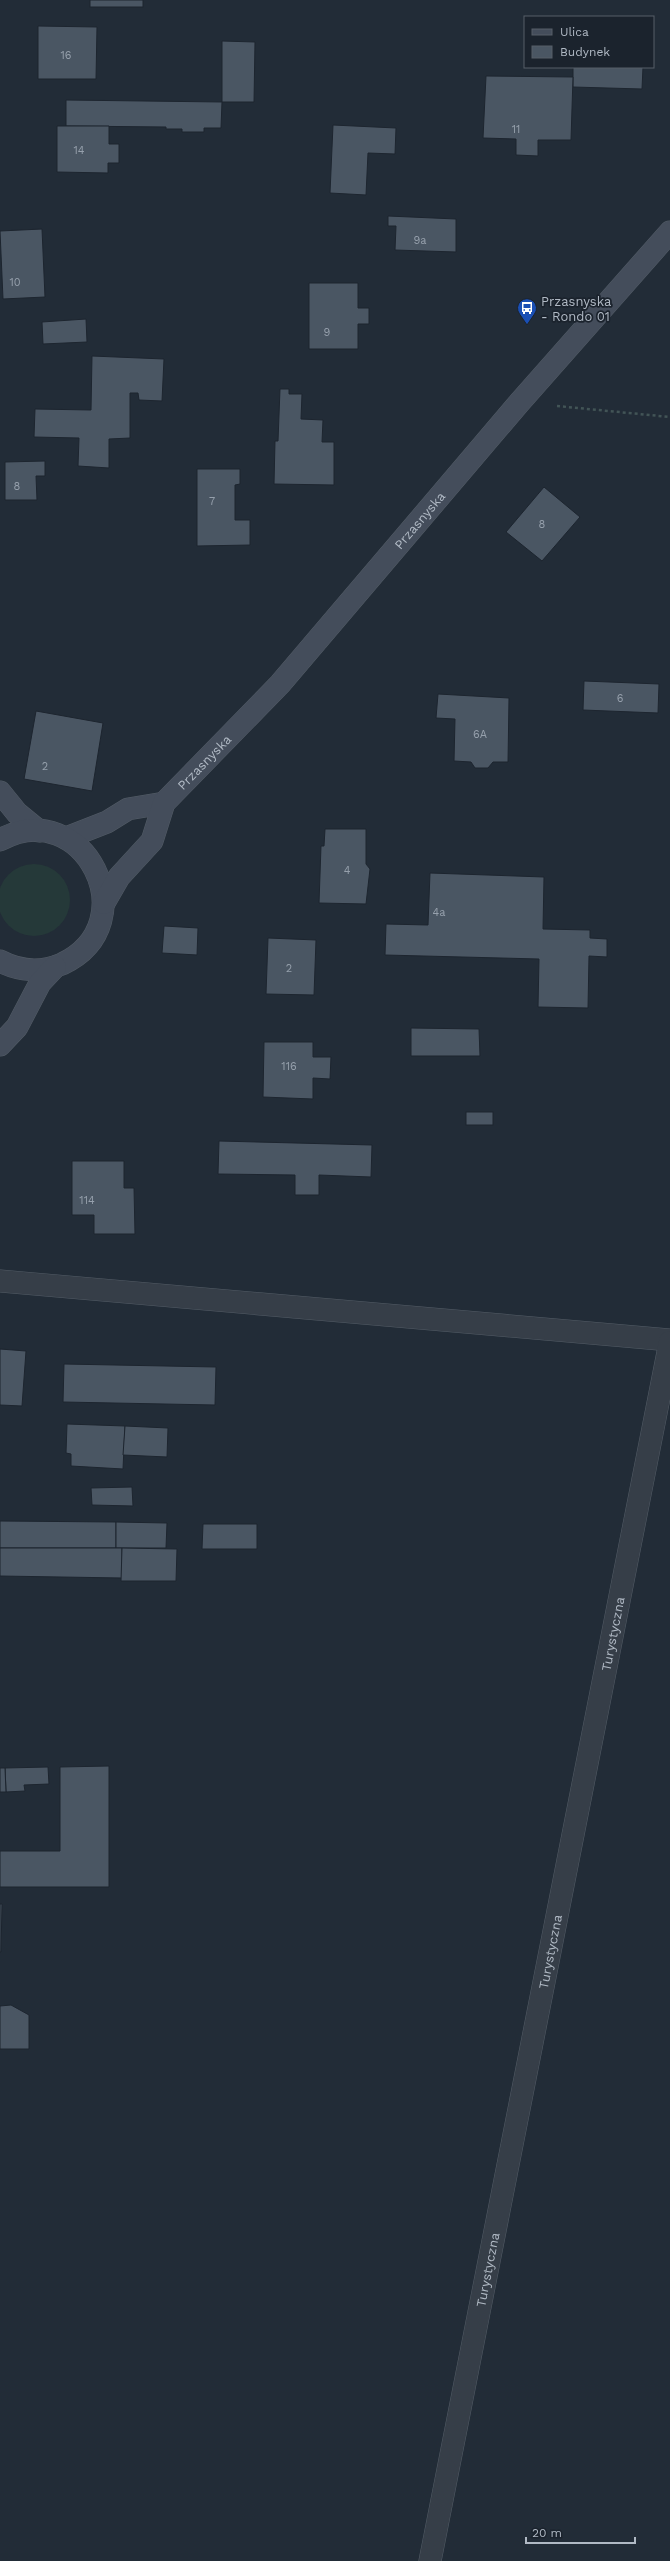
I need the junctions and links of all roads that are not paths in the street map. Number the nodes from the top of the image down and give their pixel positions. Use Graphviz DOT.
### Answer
graph roads {
  1 [pos="670,232"];
  2 [pos="0,792"];
  3 [pos="164,803"];
  4 [pos="39,830"];
  5 [pos="66,838"];
  6 [pos="0,840"];
  7 [pos="104,902"];
  8 [pos="0,961"];
  9 [pos="55,967"];
  10 [pos="0,1045"];
  11 [pos="0,1281"];
  12 [pos="670,1341"];
  13 [pos="430,2561"];
  1 -- 3 [label="main road, Przasnyska"];
  2 -- 4 [label="main road"];
  3 -- 5 [label="main road"];
  3 -- 7 [label="main road, Przasnyska"];
  4 -- 5 [label="main road"];
  4 -- 6 [label="main road"];
  5 -- 7 [label="main road"];
  7 -- 9 [label="main road"];
  8 -- 9 [label="main road"];
  9 -- 10 [label="main road"];
  11 -- 12 [label="street"];
  12 -- 13 [label="street, Turystyczna"];
}
